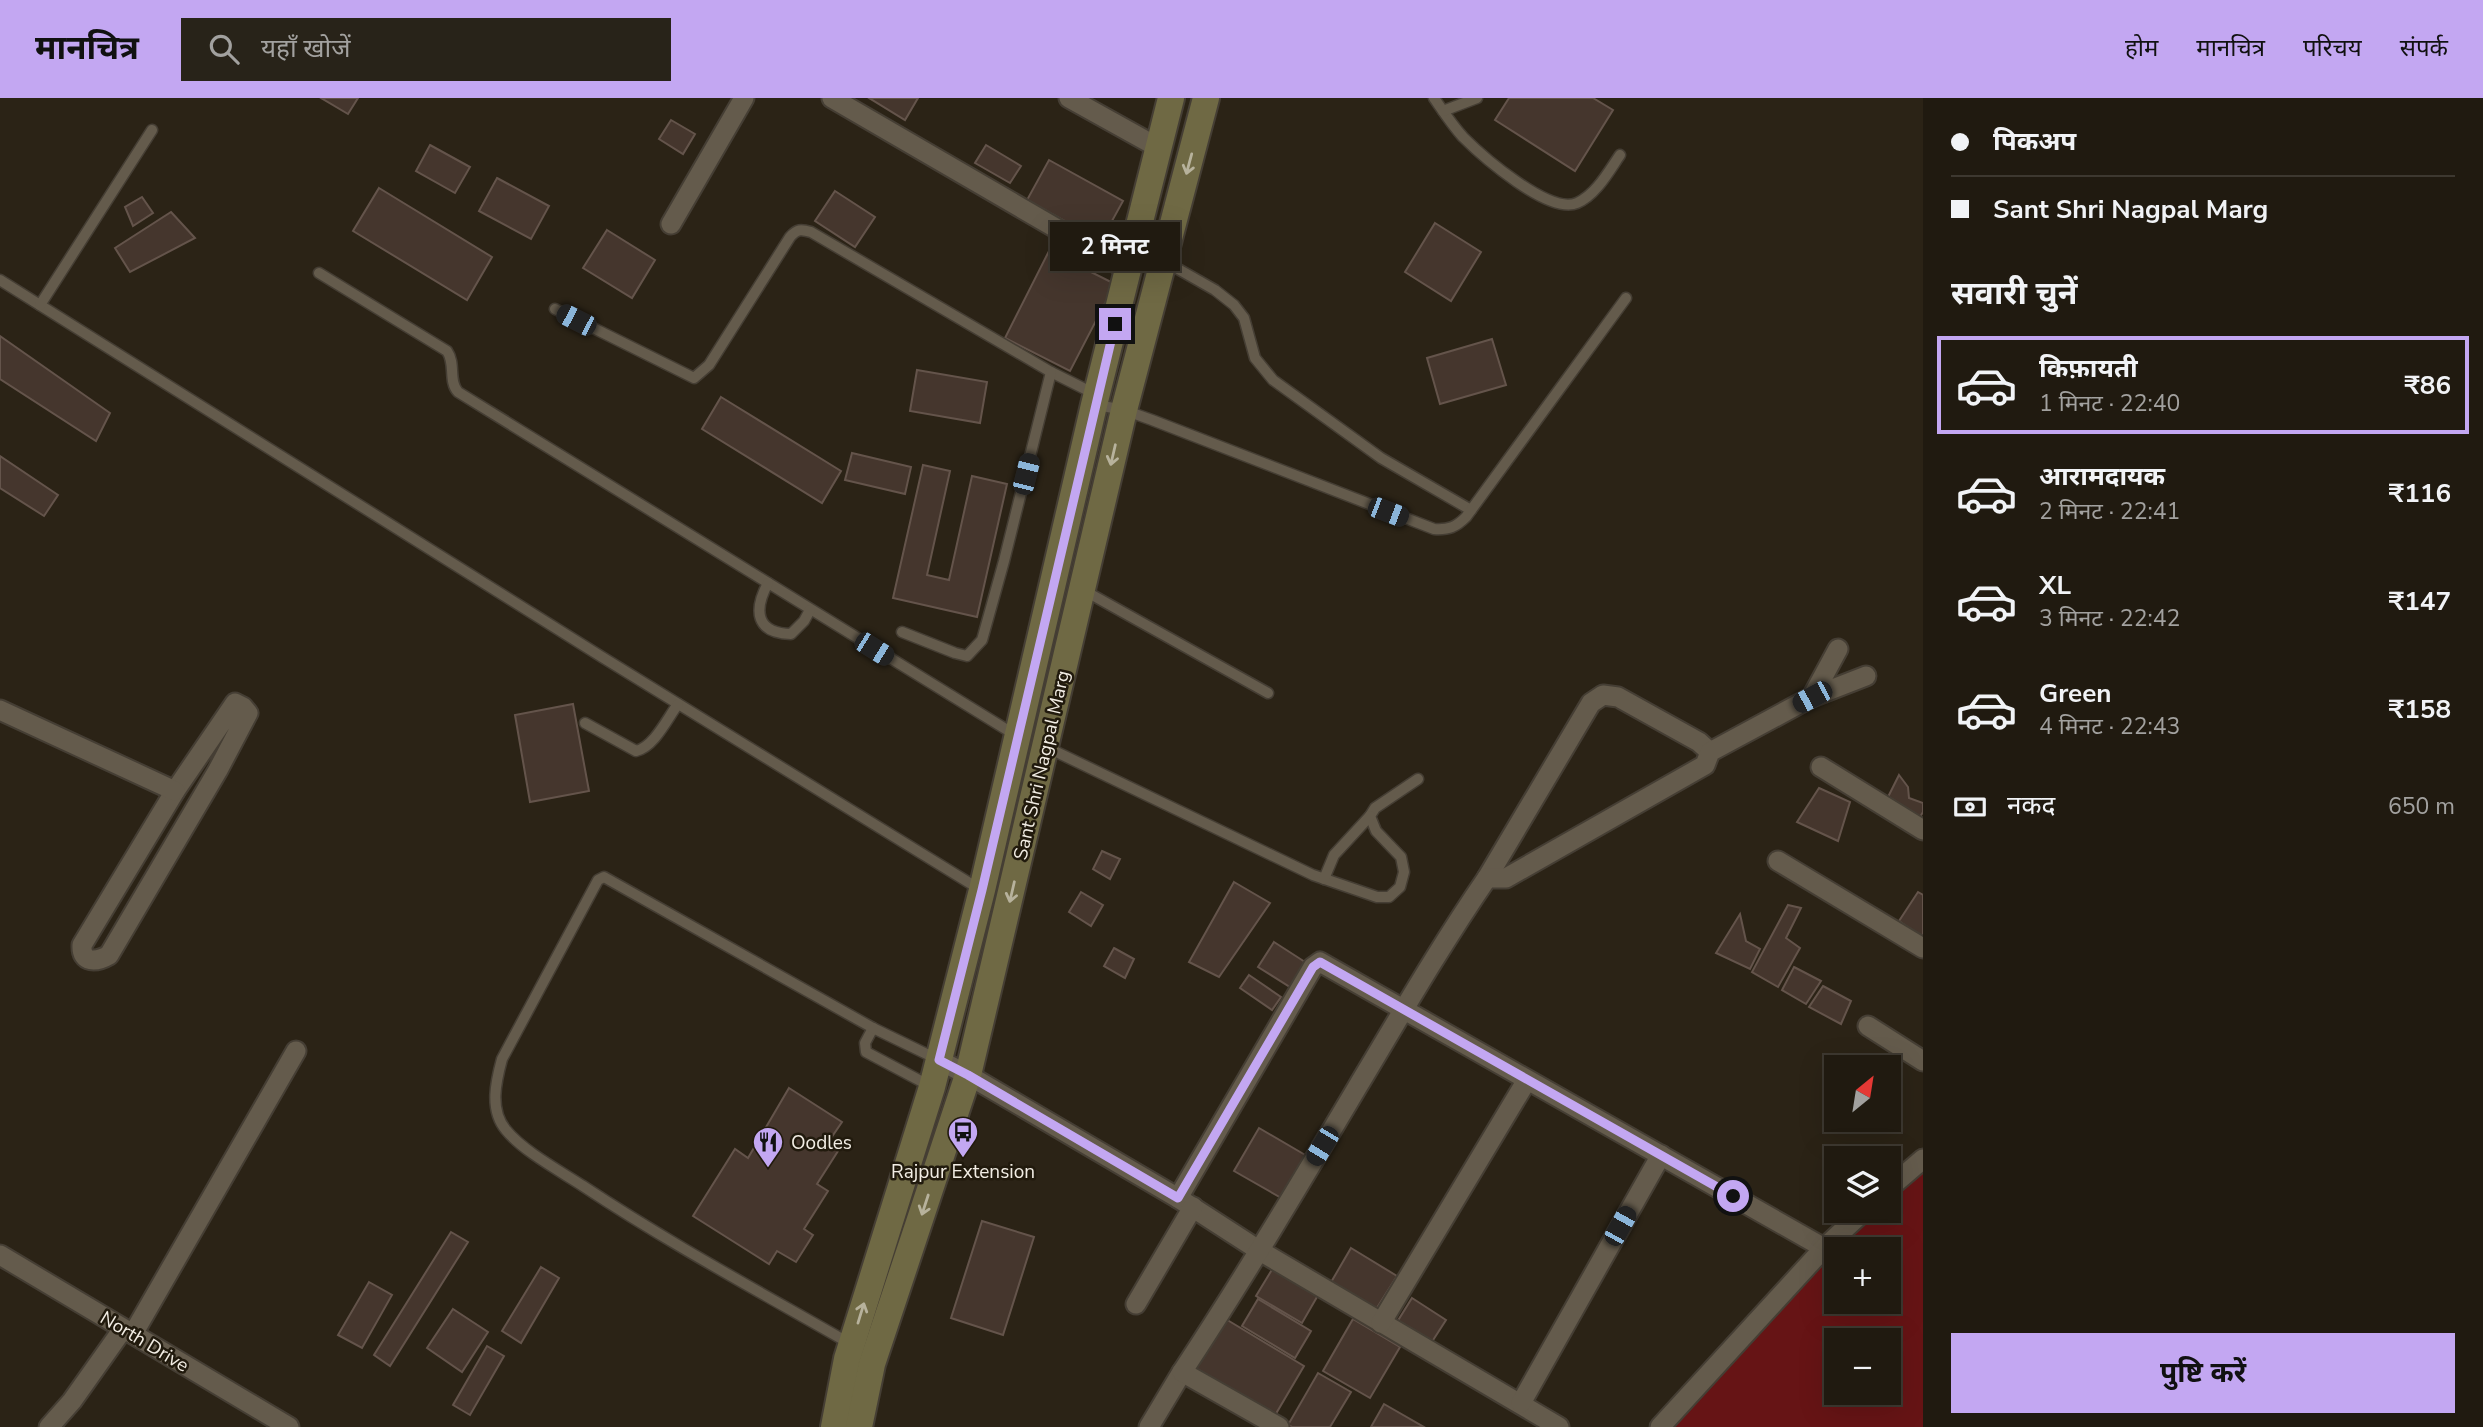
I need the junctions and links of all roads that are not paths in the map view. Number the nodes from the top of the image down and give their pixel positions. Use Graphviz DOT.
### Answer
graph roads {
  1 [pos="744,98"];
  2 [pos="832,98"];
  3 [pos="1069,98"];
  4 [pos="1171,98"];
  5 [pos="1206,98"];
  6 [pos="1434,98"];
  7 [pos="1477,98"];
  8 [pos="1443,111"];
  9 [pos="152,130"];
  10 [pos="1159,148"];
  11 [pos="1620,155"];
  12 [pos="671,224"];
  13 [pos="1163,261"];
  14 [pos="1128,270"];
  15 [pos="319,273"];
  16 [pos="0,280"];
  17 [pos="1626,298"];
  18 [pos="40,305"];
  19 [pos="555,309"];
  20 [pos="1115,324"];
  21 [pos="1144,332"];
  22 [pos="1051,372"];
  23 [pos="1095,400"];
  24 [pos="1124,410"];
  25 [pos="1471,510"];
  26 [pos="768,583"];
  27 [pos="1082,590"];
  28 [pos="810,610"];
  29 [pos="902,632"];
  30 [pos="1838,649"];
  31 [pos="1866,676"];
  32 [pos="1268,693"];
  33 [pos="1812,697"];
  34 [pos="678,704"];
  35 [pos="0,710"];
  36 [pos="585,723"];
  37 [pos="1017,736"];
  38 [pos="1045,747"];
  39 [pos="1710,752"];
  40 [pos="1821,767"];
  41 [pos="1418,779"];
  42 [pos="175,791"];
  43 [pos="1370,816"];
  44 [pos="1923,830"];
  45 [pos="1778,861"];
  46 [pos="1324,878"];
  47 [pos="1487,878"];
  48 [pos="982,890"];
  49 [pos="1923,948"];
  50 [pos="1404,1008"];
  51 [pos="1868,1026"];
  52 [pos="873,1028"];
  53 [pos="296,1051"];
  54 [pos="939,1060"];
  55 [pos="1923,1061"];
  56 [pos="968,1075"];
  57 [pos="1527,1080"];
  58 [pos="932,1087"];
  59 [pos="1661,1155"];
  60 [pos="1923,1159"];
  61 [pos="1901,1178"];
  62 [pos="1186,1202"];
  63 [pos="1851,1223"];
  64 [pos="1836,1237"];
  65 [pos="1824,1248"];
  66 [pos="1260,1251"];
  67 [pos="0,1255"];
  68 [pos="1136,1304"];
  69 [pos="1381,1323"];
  70 [pos="128,1331"];
  71 [pos="851,1344"];
  72 [pos="1182,1372"];
  73 [pos="1521,1403"];
  74 [pos="49,1427"];
  75 [pos="289,1427"];
  76 [pos="834,1427"];
  77 [pos="859,1427"];
  78 [pos="1149,1427"];
  79 [pos="1279,1427"];
  80 [pos="1559,1427"];
  81 [pos="1660,1427"];
  1 -- 12 [label="street"];
  2 -- 14 [label="street"];
  3 -- 10 [label="street"];
  4 -- 10 [label="main road, Sant Shri Nagpal Marg"];
  5 -- 13 [label="main road, Sant Shri Nagpal Marg, one-way"];
  6 -- 8 [label="lane"];
  7 -- 8 [label="lane"];
  8 -- 11 [label="lane"];
  9 -- 18 [label="lane"];
  10 -- 14 [label="main road, Sant Shri Nagpal Marg"];
  13 -- 21 [label="main road, Sant Shri Nagpal Marg"];
  13 -- 25 [label="lane"];
  14 -- 20 [label="main road, Sant Shri Nagpal Marg"];
  15 -- 26 [label="lane"];
  16 -- 18 [label="lane"];
  17 -- 25 [label="lane"];
  18 -- 34 [label="lane"];
  19 -- 22 [label="lane"];
  20 -- 21 [label="main road"];
  20 -- 23 [label="main road, Sant Shri Nagpal Marg"];
  21 -- 24 [label="main road, Sant Shri Nagpal Marg"];
  22 -- 23 [label="lane"];
  22 -- 29 [label="lane"];
  23 -- 24 [label="lane"];
  23 -- 37 [label="main road, Sant Shri Nagpal Marg"];
  24 -- 25 [label="lane"];
  24 -- 27 [label="main road, Sant Shri Nagpal Marg, one-way"];
  26 -- 28 [label="lane"];
  26 -- 28 [label="lane"];
  27 -- 32 [label="lane"];
  27 -- 38 [label="main road, Sant Shri Nagpal Marg"];
  28 -- 37 [label="lane"];
  30 -- 33 [label="street"];
  31 -- 33 [label="street"];
  33 -- 39 [label="street"];
  34 -- 36 [label="lane"];
  34 -- 48 [label="lane"];
  35 -- 42 [label="street"];
  37 -- 48 [label="main road, Sant Shri Nagpal Marg"];
  38 -- 46 [label="lane"];
  38 -- 56 [label="main road, Sant Shri Nagpal Marg, one-way"];
  39 -- 47 [label="street"];
  39 -- 47 [label="street"];
  40 -- 44 [label="street"];
  41 -- 43 [label="lane"];
  42 -- 42 [label="street"];
  43 -- 46 [label="lane"];
  43 -- 46 [label="lane"];
  45 -- 49 [label="street"];
  47 -- 50 [label="street"];
  48 -- 54 [label="main road, Sant Shri Nagpal Marg"];
  50 -- 57 [label="street"];
  50 -- 62 [label="street"];
  50 -- 66 [label="street"];
  51 -- 55 [label="street"];
  52 -- 54 [label="lane"];
  52 -- 58 [label="lane"];
  52 -- 71 [label="lane"];
  53 -- 70 [label="street"];
  54 -- 56 [label="street"];
  54 -- 58 [label="main road, Sant Shri Nagpal Marg"];
  56 -- 62 [label="street"];
  56 -- 77 [label="main road, Sant Shri Nagpal Marg, one-way"];
  57 -- 59 [label="street"];
  57 -- 69 [label="street"];
  71 -- 58 [label="main road, Sant Shri Nagpal Marg, one-way"];
  59 -- 65 [label="street"];
  59 -- 73 [label="street"];
  60 -- 61 [label="street"];
  62 -- 66 [label="street"];
  62 -- 68 [label="street"];
  63 -- 64 [label="street"];
  65 -- 81 [label="street"];
  66 -- 69 [label="street"];
  66 -- 72 [label="street"];
  67 -- 70 [label="street, North Drive"];
  69 -- 73 [label="street"];
  70 -- 74 [label="street"];
  70 -- 75 [label="street, North Drive"];
  71 -- 76 [label="main road, Sant Shri Nagpal Marg"];
  72 -- 78 [label="street"];
  72 -- 79 [label="street"];
  73 -- 80 [label="street"];
}
